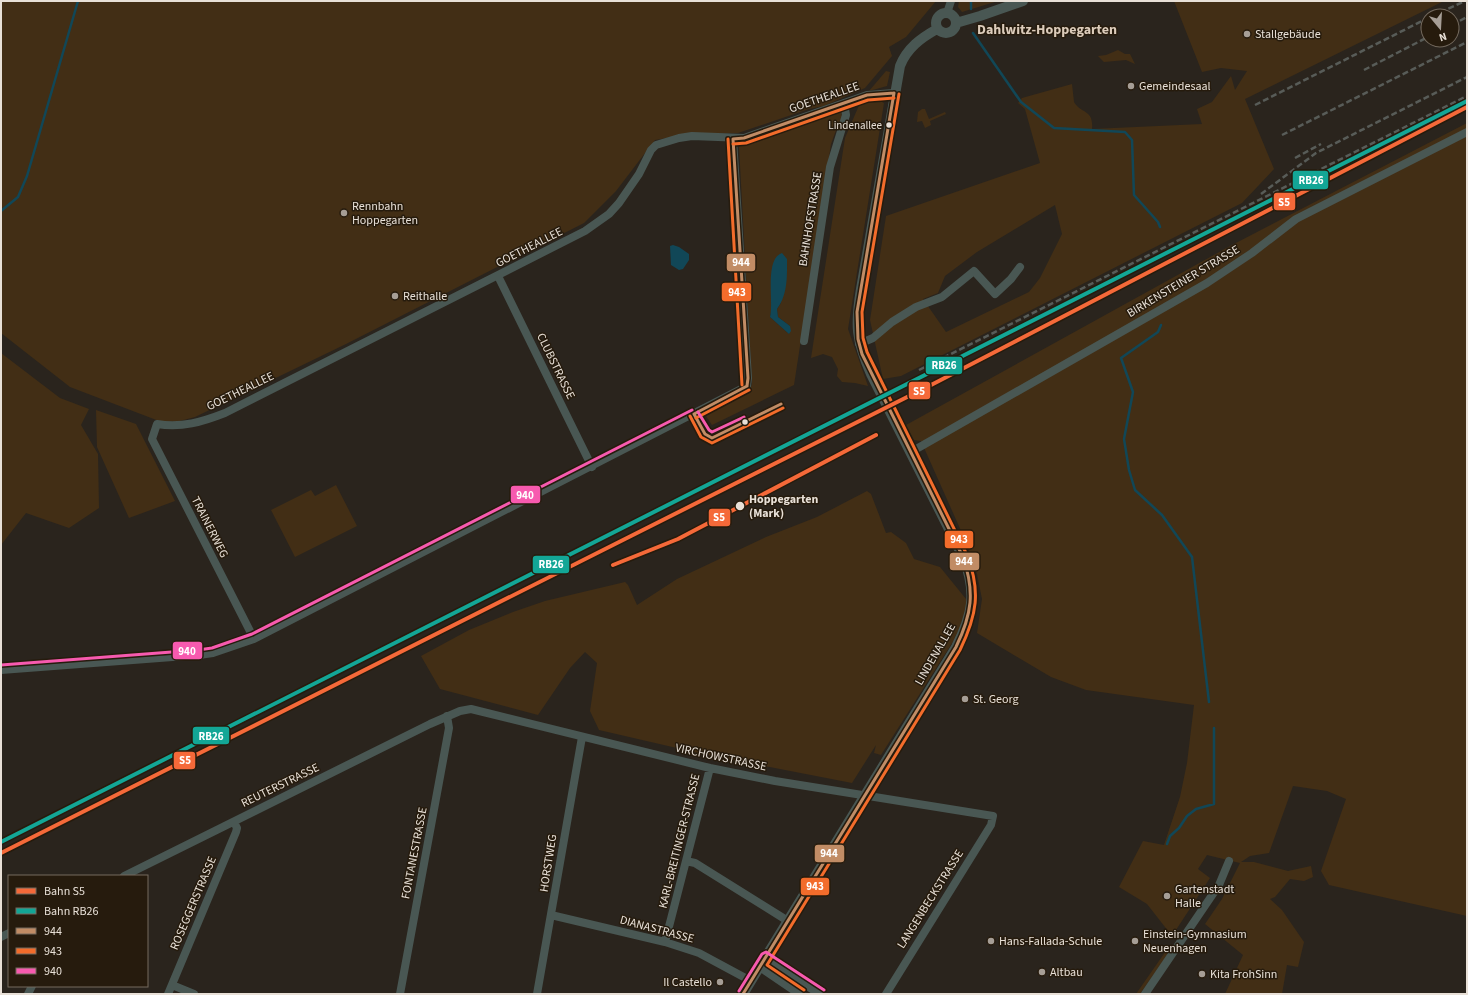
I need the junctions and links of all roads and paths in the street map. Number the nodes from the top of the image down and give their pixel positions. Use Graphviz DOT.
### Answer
graph roads {
  1 [pos="951,1"];
  2 [pos="1023,1"];
  3 [pos="947,14"];
  4 [pos="956,23"];
  5 [pos="937,29"];
  6 [pos="894,93"];
  7 [pos="844,103"];
  8 [pos="1467,132"];
  9 [pos="733,138"];
  10 [pos="1020,267"];
  11 [pos="498,276"];
  12 [pos="804,341"];
  13 [pos="859,344"];
  14 [pos="157,424"];
  15 [pos="911,452"];
  16 [pos="592,467"];
  17 [pos="254,639"];
  18 [pos="1,670"];
  19 [pos="447,716"];
  20 [pos="582,737"];
  21 [pos="710,768"];
  22 [pos="866,795"];
  23 [pos="993,816"];
  24 [pos="234,822"];
  25 [pos="686,861"];
  26 [pos="1229,861"];
  27 [pos="126,875"];
  28 [pos="551,915"];
  29 [pos="788,921"];
  30 [pos="665,942"];
  31 [pos="766,957"];
  32 [pos="760,966"];
  33 [pos="751,981"];
  34 [pos="172,986"];
  35 [pos="168,994"];
  36 [pos="194,994"];
  37 [pos="400,994"];
  38 [pos="537,994"];
  39 [pos="743,994"];
  40 [pos="801,994"];
  41 [pos="821,994"];
  42 [pos="886,994"];
  43 [pos="1145,994"];
  1 -- 3 [label="street"];
  2 -- 4 [label="street"];
  3 -- 4 [label="street"];
  3 -- 5 [label="street, LINDENALLEE"];
  4 -- 5 [label="street"];
  5 -- 6 [label="street, LINDENALLEE"];
  6 -- 7 [label="street, GOETHEALLEE"];
  6 -- 13 [label="street, LINDENALLEE"];
  7 -- 9 [label="street, GOETHEALLEE"];
  7 -- 12 [label="street, BAHNHOFSTRASSE"];
  8 -- 15 [label="street, BIRKENSTEINER STRASSE"];
  9 -- 11 [label="street, GOETHEALLEE"];
  9 -- 16 [label="street"];
  10 -- 13 [label="street"];
  11 -- 14 [label="street, GOETHEALLEE"];
  11 -- 16 [label="street, CLUBSTRASSE"];
  13 -- 15 [label="street, LINDENALLEE"];
  14 -- 17 [label="street, TRAINERWEG"];
  15 -- 22 [label="street, LINDENALLEE"];
  16 -- 17 [label="street"];
  17 -- 18 [label="street"];
  19 -- 20 [label="street, VIRCHOWSTRASSE"];
  19 -- 24 [label="street, REUTERSTRASSE"];
  19 -- 37 [label="street, FONTANESTRASSE"];
  20 -- 21 [label="street, VIRCHOWSTRASSE"];
  20 -- 28 [label="street, HORSTWEG"];
  21 -- 22 [label="street, VIRCHOWSTRASSE"];
  21 -- 25 [label="street, KARL-BREITINGER-STRASSE"];
  22 -- 23 [label="street, VIRCHOWSTRASSE"];
  22 -- 29 [label="street, LINDENALLEE"];
  23 -- 42 [label="street, LANGENBECKSTRASSE"];
  24 -- 27 [label="street, REUTERSTRASSE"];
  24 -- 34 [label="street, ROSEGGERSTRASSE"];
  25 -- 29 [label="street"];
  25 -- 30 [label="street, KARL-BREITINGER-STRASSE"];
  26 -- 43 [label="street"];
  28 -- 30 [label="street, DIANASTRASSE"];
  28 -- 38 [label="street, HORSTWEG"];
  29 -- 31 [label="street, LINDENALLEE"];
  30 -- 33 [label="street, DIANASTRASSE"];
  31 -- 32 [label="street, LINDENALLEE"];
  31 -- 41 [label="street"];
  32 -- 33 [label="street, LINDENALLEE"];
  32 -- 40 [label="street"];
  33 -- 39 [label="street, LINDENALLEE"];
  34 -- 35 [label="street, ROSEGGERSTRASSE"];
  34 -- 36 [label="street"];
}
